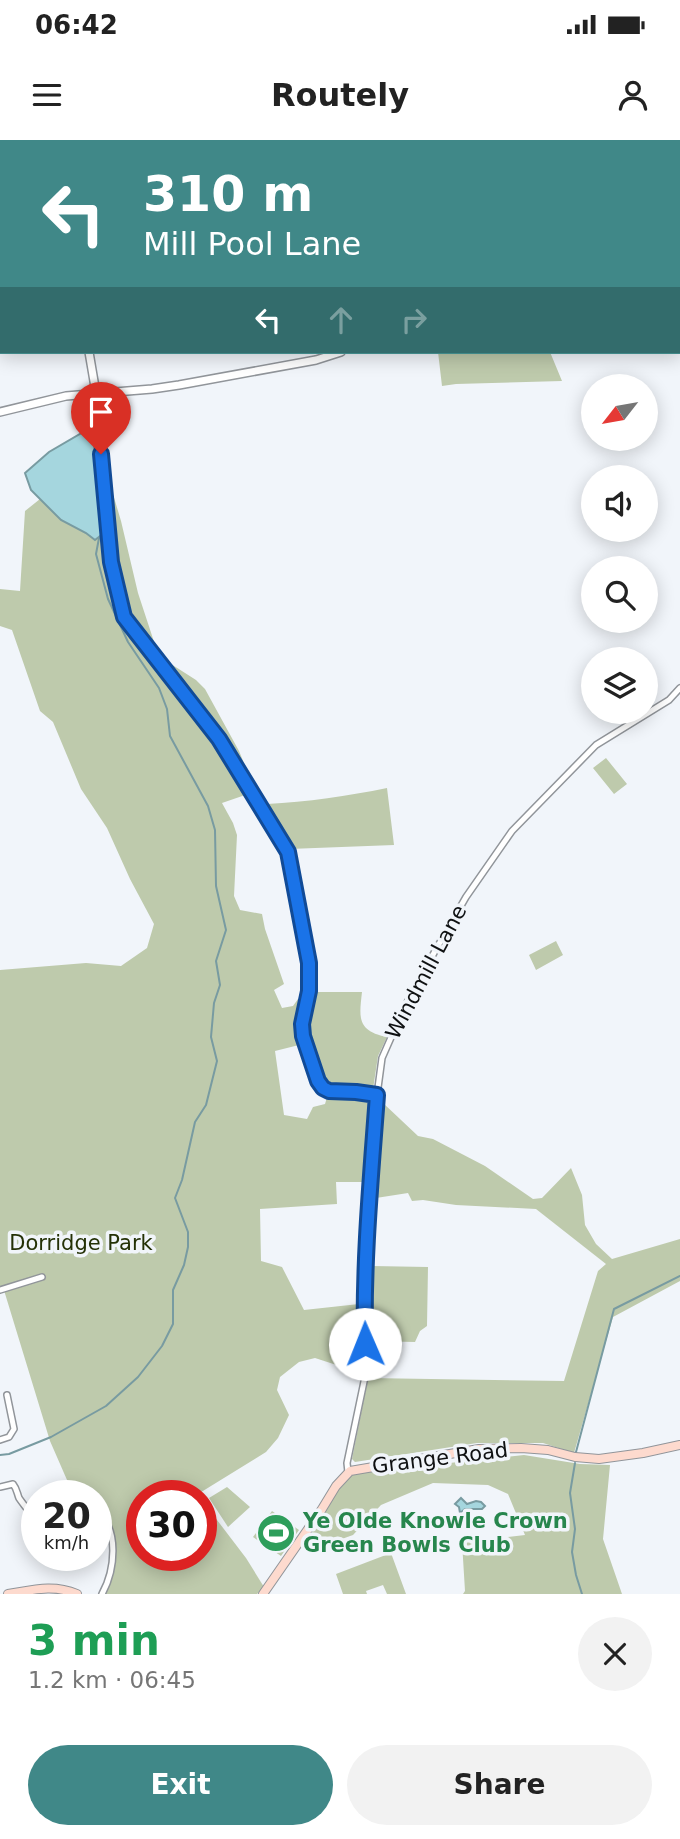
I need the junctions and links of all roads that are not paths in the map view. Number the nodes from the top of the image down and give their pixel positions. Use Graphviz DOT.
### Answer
graph roads {
  1 [pos="89,354"];
  2 [pos="335,354"];
  3 [pos="96,393"];
  4 [pos="0,412"];
  5 [pos="680,688"];
  6 [pos="377,1095"];
  7 [pos="42,1277"];
  8 [pos="0,1290"];
  9 [pos="7,1395"];
  10 [pos="10,1409"];
  11 [pos="1,1411"];
  12 [pos="0,1440"];
  13 [pos="680,1445"];
  14 [pos="348,1472"];
  15 [pos="0,1487"];
  16 [pos="21,1500"];
  17 [pos="109,1571"];
  18 [pos="8,1594"];
  19 [pos="78,1594"];
  20 [pos="102,1594"];
  21 [pos="263,1594"];
  1 -- 3 [label="street"];
  2 -- 3 [label="street"];
  3 -- 4 [label="street"];
  3 -- 6 [label="street"];
  5 -- 6 [label="street, Windmill Lane"];
  6 -- 14 [label="street, Windmill Lane"];
  7 -- 8 [label="street"];
  9 -- 10 [label="street"];
  10 -- 11 [label="street"];
  10 -- 12 [label="street"];
  13 -- 14 [label="main road, Grange Road"];
  14 -- 21 [label="main road, Grange Road"];
  15 -- 16 [label="street"];
  17 -- 20 [label="street"];
  18 -- 19 [label="main road"];
}
